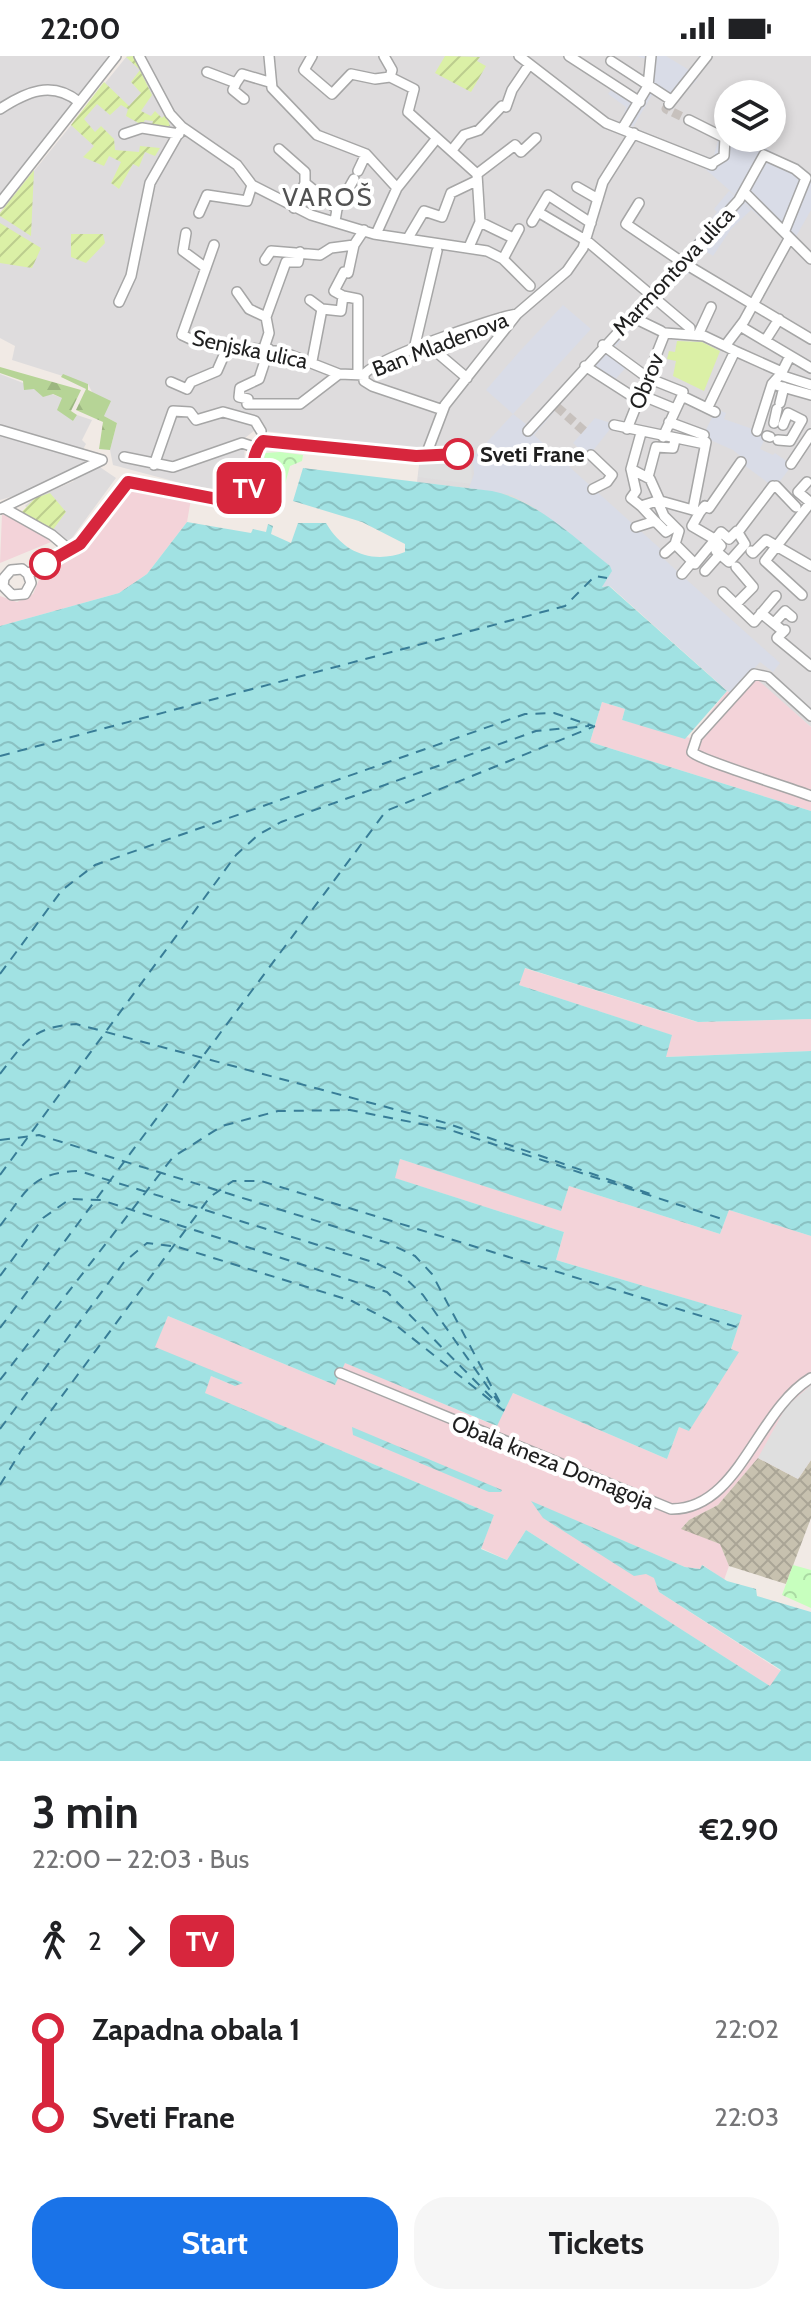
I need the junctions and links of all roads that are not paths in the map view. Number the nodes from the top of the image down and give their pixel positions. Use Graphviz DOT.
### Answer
graph roads {
  1 [pos="116,56"];
  2 [pos="139,56"];
  3 [pos="269,56"];
  4 [pos="312,56"];
  5 [pos="384,56"];
  6 [pos="519,56"];
  7 [pos="569,56"];
  8 [pos="651,56"];
  9 [pos="707,56"];
  10 [pos="611,61"];
  11 [pos="529,65"];
  12 [pos="207,72"];
  13 [pos="390,77"];
  14 [pos="269,82"];
  15 [pos="236,83"];
  16 [pos="648,86"];
  17 [pos="244,99"];
  18 [pos="79,102"];
  19 [pos="640,102"];
  20 [pos="0,109"];
  21 [pos="689,120"];
  22 [pos="622,129"];
  23 [pos="180,130"];
  24 [pos="634,133"];
  25 [pos="124,134"];
  26 [pos="437,138"];
  27 [pos="536,138"];
  28 [pos="279,149"];
  29 [pos="452,150"];
  30 [pos="366,154"];
  31 [pos="808,175"];
  32 [pos="476,178"];
  33 [pos="305,183"];
  34 [pos="252,185"];
  35 [pos="577,187"];
  36 [pos="397,188"];
  37 [pos="745,193"];
  38 [pos="598,199"];
  39 [pos="0,203"];
  40 [pos="639,203"];
  41 [pos="294,208"];
  42 [pos="337,209"];
  43 [pos="538,212"];
  44 [pos="199,213"];
  45 [pos="335,221"];
  46 [pos="480,222"];
  47 [pos="532,222"];
  48 [pos="591,223"];
  49 [pos="364,230"];
  50 [pos="377,232"];
  51 [pos="186,233"];
  52 [pos="787,235"];
  53 [pos="408,238"];
  54 [pos="587,241"];
  55 [pos="214,245"];
  56 [pos="354,245"];
  57 [pos="469,247"];
  58 [pos="437,251"];
  59 [pos="300,252"];
  60 [pos="503,259"];
  61 [pos="811,259"];
  62 [pos="265,260"];
  63 [pos="682,262"];
  64 [pos="206,268"];
  65 [pos="530,286"];
  66 [pos="237,292"];
  67 [pos="650,294"];
  68 [pos="343,296"];
  69 [pos="310,300"];
  70 [pos="119,302"];
  71 [pos="752,302"];
  72 [pos="711,307"];
  73 [pos="322,309"];
  74 [pos="517,314"];
  75 [pos="630,316"];
  76 [pos="266,317"];
  77 [pos="779,319"];
  78 [pos="740,326"];
  79 [pos="663,332"];
  80 [pos="694,335"];
  81 [pos="811,339"];
  82 [pos="765,341"];
  83 [pos="427,344"];
  84 [pos="228,346"];
  85 [pos="725,346"];
  86 [pos="601,347"];
  87 [pos="266,349"];
  88 [pos="414,349"];
  89 [pos="735,351"];
  90 [pos="790,356"];
  91 [pos="312,361"];
  92 [pos="585,366"];
  93 [pos="811,369"];
  94 [pos="781,373"];
  95 [pos="339,374"];
  96 [pos="361,374"];
  97 [pos="467,378"];
  98 [pos="648,378"];
  99 [pos="171,382"];
  100 [pos="772,384"];
  101 [pos="807,384"];
  102 [pos="784,387"];
  103 [pos="811,395"];
  104 [pos="682,396"];
  105 [pos="639,398"];
  106 [pos="675,409"];
  107 [pos="443,410"];
  108 [pos="669,422"];
  109 [pos="800,423"];
  110 [pos="614,425"];
  111 [pos="627,429"];
  112 [pos="0,430"];
  113 [pos="261,431"];
  114 [pos="528,431"];
  115 [pos="757,431"];
  116 [pos="811,432"];
  117 [pos="641,433"];
  118 [pos="663,437"];
  119 [pos="771,437"];
  120 [pos="675,440"];
  121 [pos="705,440"];
  122 [pos="257,448"];
  123 [pos="591,455"];
  124 [pos="124,457"];
  125 [pos="741,462"];
  126 [pos="791,464"];
  127 [pos="154,465"];
  128 [pos="631,469"];
  129 [pos="648,477"];
  130 [pos="807,482"];
  131 [pos="593,489"];
  132 [pos="658,500"];
  133 [pos="810,502"];
  134 [pos="641,506"];
  135 [pos="2,509"];
  136 [pos="799,509"];
  137 [pos="701,510"];
  138 [pos="811,520"];
  139 [pos="655,521"];
  140 [pos="636,527"];
  141 [pos="674,527"];
  142 [pos="738,532"];
  143 [pos="715,540"];
  144 [pos="675,544"];
  145 [pos="71,551"];
  146 [pos="751,551"];
  147 [pos="773,551"];
  148 [pos="665,553"];
  149 [pos="720,554"];
  150 [pos="692,562"];
  151 [pos="811,566"];
  152 [pos="736,567"];
  153 [pos="705,571"];
  154 [pos="28,574"];
  155 [pos="682,574"];
  156 [pos="2,586"];
  157 [pos="723,592"];
  158 [pos="802,595"];
  159 [pos="776,596"];
  160 [pos="736,604"];
  161 [pos="761,613"];
  162 [pos="789,614"];
  163 [pos="774,623"];
  164 [pos="811,666"];
  165 [pos="811,716"];
  166 [pos="811,796"];
  167 [pos="340,1373"];
  168 [pos="811,1378"];
  1 -- 18 [label="street"];
  2 -- 23 [label="street"];
  3 -- 14 [label="street"];
  4 -- 13 [label="street"];
  5 -- 13 [label="street"];
  6 -- 11 [label="street"];
  7 -- 19 [label="street"];
  8 -- 16 [label="street"];
  9 -- 16 [label="street"];
  10 -- 16 [label="street"];
  11 -- 22 [label="street"];
  11 -- 29 [label="street"];
  12 -- 15 [label="street"];
  13 -- 26 [label="street"];
  14 -- 15 [label="street"];
  14 -- 30 [label="street"];
  15 -- 17 [label="street"];
  16 -- 19 [label="street"];
  18 -- 20 [label="street"];
  18 -- 39 [label="street"];
  19 -- 22 [label="street"];
  21 -- 24 [label="street"];
  22 -- 24 [label="street"];
  23 -- 25 [label="street"];
  23 -- 34 [label="street"];
  23 -- 70 [label="street"];
  24 -- 38 [label="street"];
  26 -- 29 [label="street"];
  26 -- 36 [label="street"];
  27 -- 32 [label="street"];
  28 -- 33 [label="street"];
  29 -- 32 [label="street"];
  30 -- 36 [label="street"];
  30 -- 42 [label="street"];
  31 -- 37 [label="street, Marmontova ulica"];
  31 -- 52 [label="street"];
  32 -- 46 [label="street"];
  32 -- 53 [label="street"];
  33 -- 41 [label="street"];
  33 -- 42 [label="street"];
  34 -- 41 [label="street"];
  34 -- 44 [label="street"];
  35 -- 38 [label="street"];
  36 -- 50 [label="street"];
  37 -- 52 [label="street"];
  37 -- 63 [label="street, Marmontova ulica"];
  38 -- 48 [label="street"];
  40 -- 63 [label="street"];
  41 -- 45 [label="street"];
  42 -- 45 [label="street"];
  43 -- 47 [label="street"];
  43 -- 48 [label="street"];
  43 -- 54 [label="street"];
  45 -- 49 [label="street"];
  46 -- 57 [label="street"];
  46 -- 60 [label="street"];
  48 -- 54 [label="street"];
  49 -- 50 [label="street"];
  49 -- 56 [label="street"];
  50 -- 53 [label="street"];
  51 -- 64 [label="street"];
  52 -- 61 [label="street"];
  52 -- 71 [label="street"];
  53 -- 57 [label="street"];
  54 -- 67 [label="street"];
  54 -- 74 [label="street"];
  55 -- 64 [label="street"];
  56 -- 59 [label="street"];
  56 -- 68 [label="street"];
  57 -- 60 [label="street"];
  58 -- 88 [label="street"];
  59 -- 62 [label="street"];
  59 -- 76 [label="street"];
  60 -- 65 [label="street"];
  63 -- 67 [label="street, Marmontova ulica"];
  63 -- 71 [label="street"];
  64 -- 84 [label="street, Senjska ulica"];
  66 -- 76 [label="street"];
  67 -- 75 [label="street, Marmontova ulica"];
  67 -- 80 [label="street"];
  68 -- 73 [label="street"];
  68 -- 96 [label="street"];
  69 -- 73 [label="street"];
  71 -- 77 [label="street"];
  71 -- 78 [label="street"];
  72 -- 80 [label="street"];
  73 -- 91 [label="street"];
  74 -- 83 [label="street, Ban Mladenova"];
  74 -- 97 [label="street"];
  75 -- 79 [label="street"];
  75 -- 86 [label="street, Marmontova ulica"];
  76 -- 87 [label="street"];
  77 -- 81 [label="street"];
  77 -- 82 [label="street"];
  78 -- 82 [label="street"];
  78 -- 85 [label="street"];
  79 -- 80 [label="street"];
  79 -- 98 [label="street, Obrov"];
  80 -- 85 [label="street"];
  82 -- 90 [label="street"];
  83 -- 88 [label="street, Ban Mladenova"];
  83 -- 97 [label="street"];
  84 -- 87 [label="street, Senjska ulica"];
  84 -- 99 [label="street"];
  85 -- 89 [label="street"];
  86 -- 92 [label="street, Marmontova ulica"];
  86 -- 98 [label="street"];
  87 -- 91 [label="street, Senjska ulica"];
  87 -- 95 [label="street"];
  88 -- 96 [label="street, Ban Mladenova"];
  89 -- 94 [label="street"];
  89 -- 104 [label="street"];
  90 -- 93 [label="street"];
  90 -- 94 [label="street"];
  91 -- 95 [label="street, Senjska ulica"];
  92 -- 105 [label="street"];
  92 -- 114 [label="street, Marmontova ulica"];
  93 -- 101 [label="street"];
  94 -- 100 [label="street"];
  94 -- 101 [label="street"];
  95 -- 96 [label="street, Senjska ulica"];
  96 -- 107 [label="street"];
  97 -- 107 [label="street"];
  98 -- 104 [label="street"];
  98 -- 105 [label="street, Obrov"];
  100 -- 102 [label="street"];
  100 -- 115 [label="street"];
  102 -- 103 [label="street"];
  102 -- 109 [label="street"];
  104 -- 106 [label="street"];
  105 -- 106 [label="street"];
  105 -- 111 [label="street, Obrov"];
  106 -- 108 [label="street"];
  107 -- 122 [label="street"];
  108 -- 118 [label="street"];
  108 -- 121 [label="street"];
  109 -- 116 [label="street"];
  109 -- 119 [label="street"];
  110 -- 111 [label="street"];
  111 -- 117 [label="street"];
  112 -- 135 [label="street"];
  113 -- 127 [label="street"];
  116 -- 126 [label="street"];
  117 -- 118 [label="street"];
  117 -- 128 [label="street"];
  118 -- 120 [label="street"];
  120 -- 121 [label="street"];
  120 -- 129 [label="street"];
  121 -- 137 [label="street"];
  122 -- 127 [label="street"];
  122 -- 145 [label="street"];
  123 -- 131 [label="street"];
  124 -- 127 [label="street"];
  125 -- 137 [label="street"];
  128 -- 129 [label="street"];
  128 -- 134 [label="street"];
  129 -- 132 [label="street"];
  130 -- 133 [label="street"];
  132 -- 134 [label="street"];
  132 -- 137 [label="street"];
  132 -- 141 [label="street"];
  133 -- 136 [label="street"];
  134 -- 139 [label="street"];
  135 -- 145 [label="street"];
  136 -- 138 [label="street"];
  136 -- 142 [label="street"];
  136 -- 147 [label="street"];
  137 -- 143 [label="street"];
  139 -- 140 [label="street"];
  139 -- 141 [label="street"];
  141 -- 144 [label="street"];
  142 -- 143 [label="street"];
  142 -- 149 [label="street"];
  143 -- 149 [label="street"];
  143 -- 150 [label="street"];
  144 -- 148 [label="street"];
  144 -- 150 [label="street"];
  145 -- 154 [label="street"];
  146 -- 147 [label="street"];
  147 -- 151 [label="street"];
  147 -- 158 [label="street"];
  149 -- 153 [label="street"];
  150 -- 155 [label="street"];
  152 -- 160 [label="street"];
  154 -- 156 [label="street"];
  154 -- 156 [label="street"];
  157 -- 160 [label="street"];
  159 -- 161 [label="street"];
  160 -- 161 [label="street"];
  161 -- 163 [label="street"];
  162 -- 163 [label="street"];
  163 -- 164 [label="street"];
  165 -- 166 [label="street"];
  167 -- 168 [label="street, Obala kneza Domagoja"];
}
